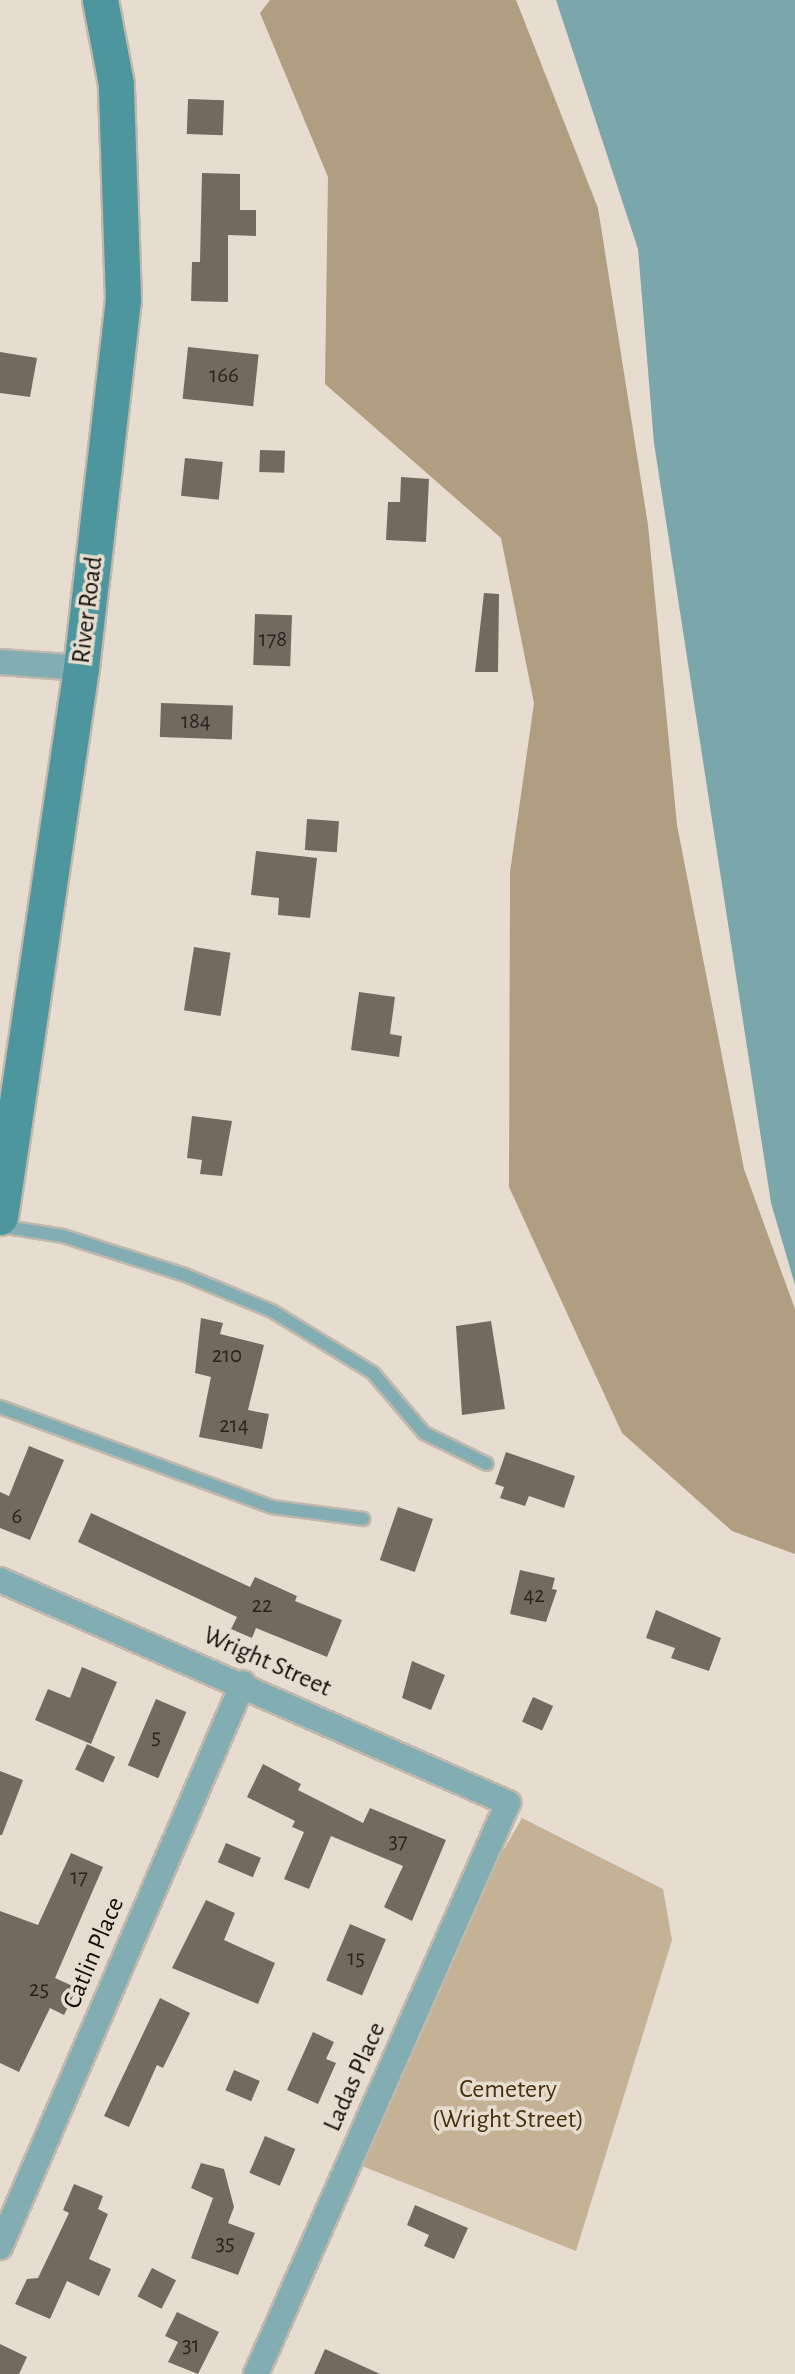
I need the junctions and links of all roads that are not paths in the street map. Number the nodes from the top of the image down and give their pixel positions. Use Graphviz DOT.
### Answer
graph roads {
  1 [pos="100,0"];
  2 [pos="0,662"];
  3 [pos="80,668"];
  4 [pos="0,1217"];
  5 [pos="0,1226"];
  6 [pos="0,1407"];
  7 [pos="487,1464"];
  8 [pos="363,1519"];
  9 [pos="0,1580"];
  10 [pos="243,1683"];
  11 [pos="508,1803"];
  12 [pos="0,2247"];
  13 [pos="256,2374"];
  1 -- 3 [label="main road, River Road"];
  2 -- 3 [label="street"];
  3 -- 4 [label="main road, River Road"];
  5 -- 7 [label="lane"];
  6 -- 8 [label="lane"];
  9 -- 10 [label="street, Wright Street"];
  10 -- 11 [label="street, Wright Street"];
  10 -- 12 [label="street, Catlin Place"];
  11 -- 13 [label="street, Ladas Place"];
}
